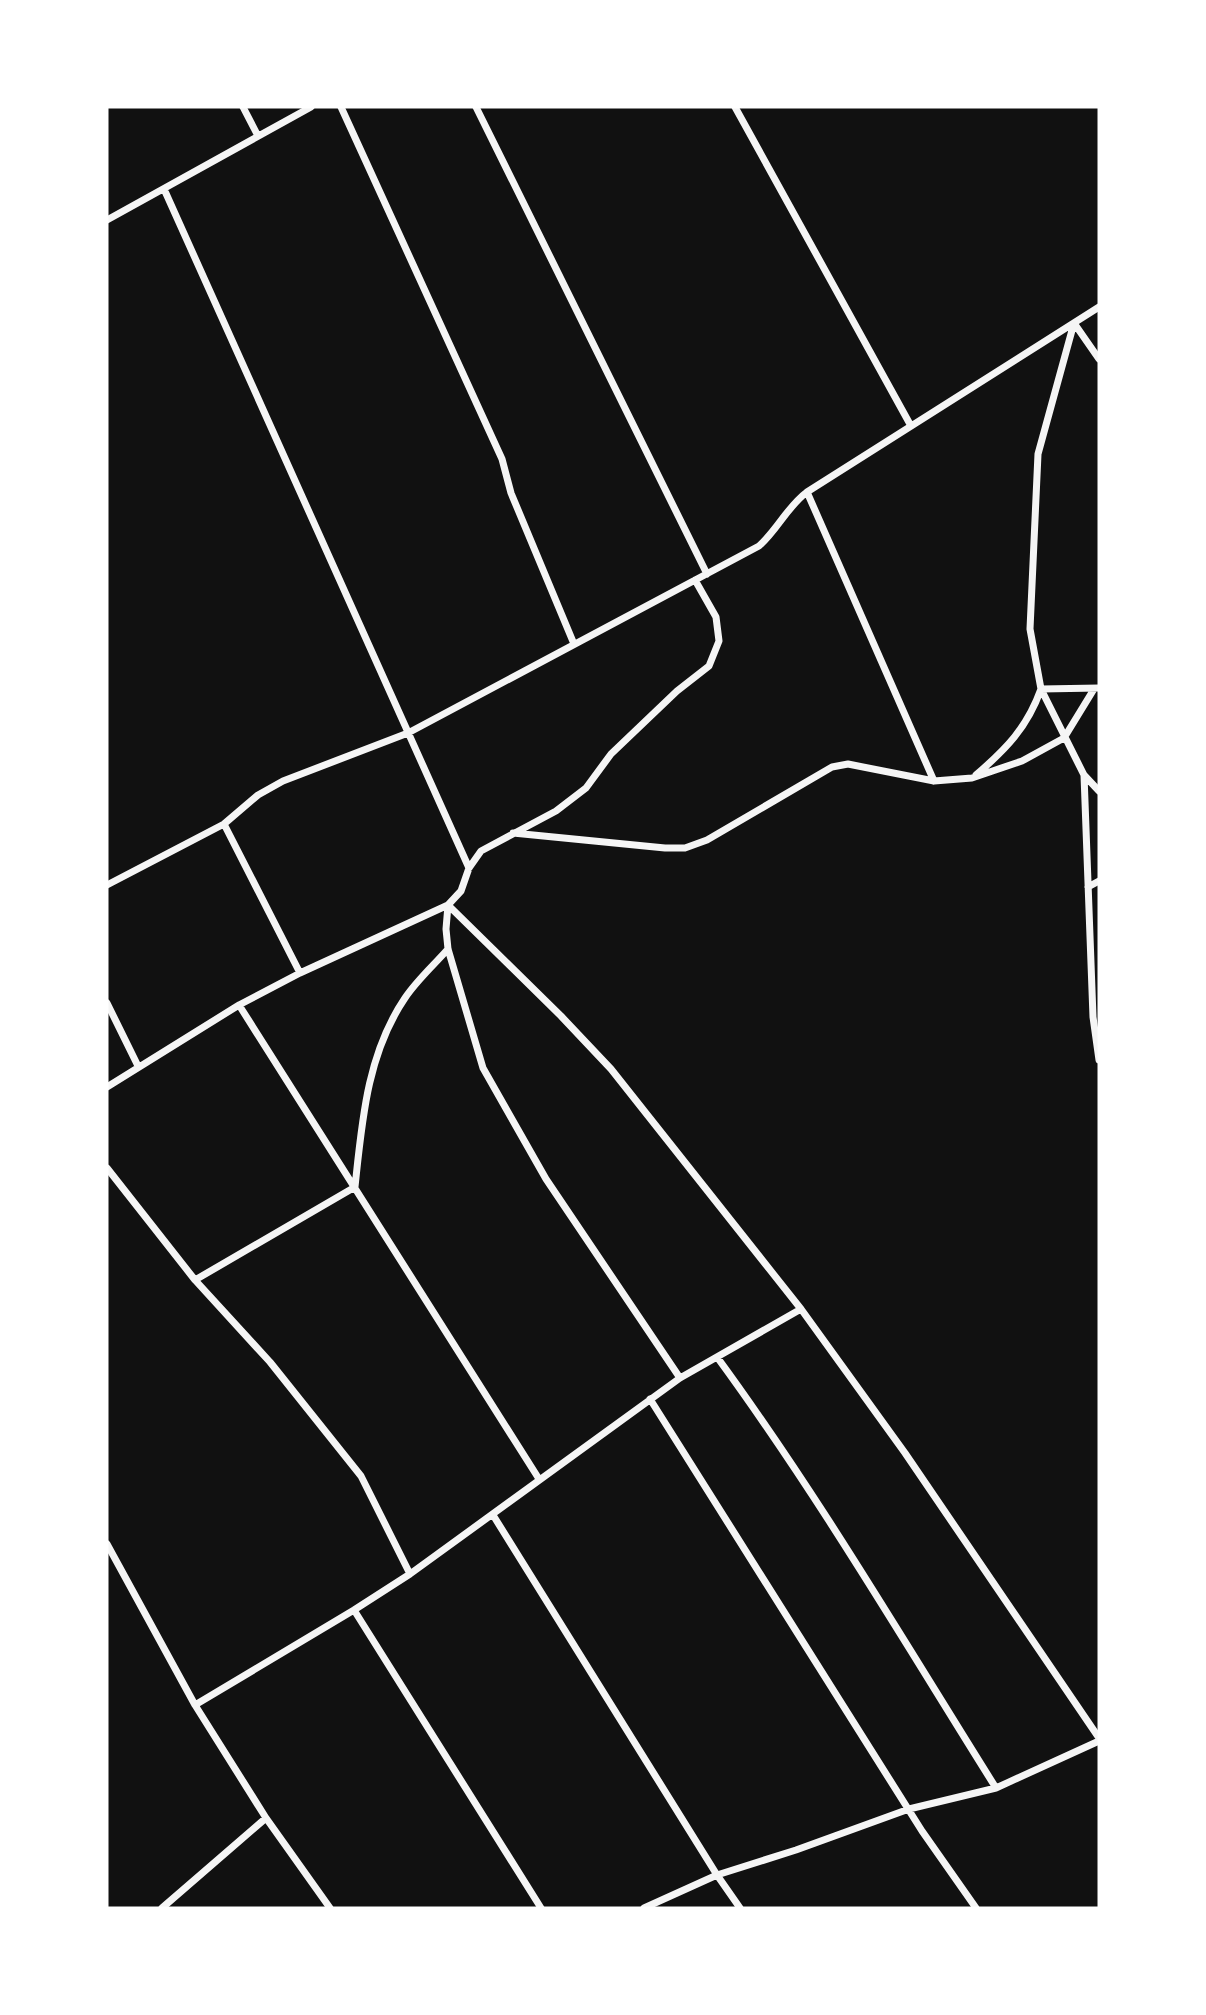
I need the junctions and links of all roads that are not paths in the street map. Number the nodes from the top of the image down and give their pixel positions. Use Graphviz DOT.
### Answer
graph roads {
  1 [pos="243,107"];
  2 [pos="311,107"];
  3 [pos="341,107"];
  4 [pos="476,107"];
  5 [pos="735,107"];
  6 [pos="258,136"];
  7 [pos="164,189"];
  8 [pos="107,220"];
  9 [pos="1099,307"];
  10 [pos="1074,323"];
  11 [pos="1099,359"];
  12 [pos="911,426"];
  13 [pos="807,492"];
  14 [pos="707,574"];
  15 [pos="695,580"];
  16 [pos="575,644"];
  17 [pos="1041,689"];
  18 [pos="1097,689"];
  19 [pos="408,733"];
  20 [pos="1064,738"];
  21 [pos="1084,775"];
  22 [pos="972,778"];
  23 [pos="934,780"];
  24 [pos="1099,791"];
  25 [pos="223,824"];
  26 [pos="513,833"];
  27 [pos="469,868"];
  28 [pos="1099,881"];
  29 [pos="107,885"];
  30 [pos="1088,887"];
  31 [pos="448,905"];
  32 [pos="448,950"];
  33 [pos="300,972"];
  34 [pos="107,1003"];
  35 [pos="239,1005"];
  36 [pos="1099,1060"];
  37 [pos="138,1066"];
  38 [pos="107,1087"];
  39 [pos="107,1168"];
  40 [pos="355,1187"];
  41 [pos="195,1280"];
  42 [pos="801,1310"];
  43 [pos="717,1357"];
  44 [pos="680,1378"];
  45 [pos="650,1399"];
  46 [pos="539,1479"];
  47 [pos="493,1515"];
  48 [pos="107,1544"];
  49 [pos="410,1574"];
  50 [pos="355,1610"];
  51 [pos="195,1704"];
  52 [pos="1099,1740"];
  53 [pos="996,1788"];
  54 [pos="909,1809"];
  55 [pos="266,1818"];
  56 [pos="717,1875"];
  57 [pos="162,1908"];
  58 [pos="330,1908"];
  59 [pos="541,1908"];
  60 [pos="644,1908"];
  61 [pos="740,1908"];
  62 [pos="976,1908"];
  1 -- 6 [label="street"];
  2 -- 6 [label="street"];
  3 -- 16 [label="street"];
  4 -- 14 [label="street"];
  5 -- 12 [label="street"];
  6 -- 7 [label="street"];
  7 -- 8 [label="street"];
  7 -- 19 [label="street"];
  9 -- 10 [label="street"];
  10 -- 11 [label="street"];
  10 -- 12 [label="street"];
  10 -- 17 [label="street"];
  12 -- 13 [label="street"];
  13 -- 14 [label="street"];
  13 -- 23 [label="street"];
  14 -- 15 [label="street"];
  15 -- 16 [label="street"];
  15 -- 26 [label="street"];
  16 -- 19 [label="street"];
  17 -- 18 [label="street"];
  17 -- 20 [label="street"];
  17 -- 22 [label="street"];
  18 -- 20 [label="street"];
  19 -- 25 [label="street"];
  19 -- 27 [label="street"];
  20 -- 21 [label="street"];
  20 -- 22 [label="street"];
  21 -- 24 [label="street"];
  21 -- 30 [label="street"];
  22 -- 23 [label="street"];
  23 -- 26 [label="street"];
  25 -- 29 [label="street"];
  25 -- 33 [label="street"];
  26 -- 27 [label="street"];
  27 -- 31 [label="street"];
  28 -- 30 [label="street"];
  30 -- 36 [label="street"];
  31 -- 32 [label="street"];
  31 -- 33 [label="street"];
  31 -- 42 [label="street"];
  32 -- 40 [label="street"];
  32 -- 44 [label="street"];
  33 -- 35 [label="street"];
  34 -- 37 [label="street"];
  35 -- 37 [label="street"];
  35 -- 40 [label="street"];
  37 -- 38 [label="street"];
  39 -- 41 [label="street"];
  40 -- 41 [label="street"];
  40 -- 46 [label="street"];
  41 -- 49 [label="street"];
  42 -- 43 [label="street"];
  42 -- 52 [label="street"];
  43 -- 44 [label="street"];
  43 -- 53 [label="street"];
  44 -- 45 [label="street"];
  45 -- 46 [label="street"];
  45 -- 54 [label="street"];
  46 -- 47 [label="street"];
  47 -- 49 [label="street"];
  47 -- 56 [label="street"];
  48 -- 51 [label="street"];
  49 -- 50 [label="street"];
  50 -- 51 [label="street"];
  50 -- 59 [label="street"];
  51 -- 55 [label="street"];
  52 -- 53 [label="street"];
  53 -- 54 [label="street"];
  54 -- 56 [label="street"];
  54 -- 62 [label="street"];
  55 -- 57 [label="street"];
  55 -- 58 [label="street"];
  56 -- 60 [label="street"];
  56 -- 61 [label="street"];
}
